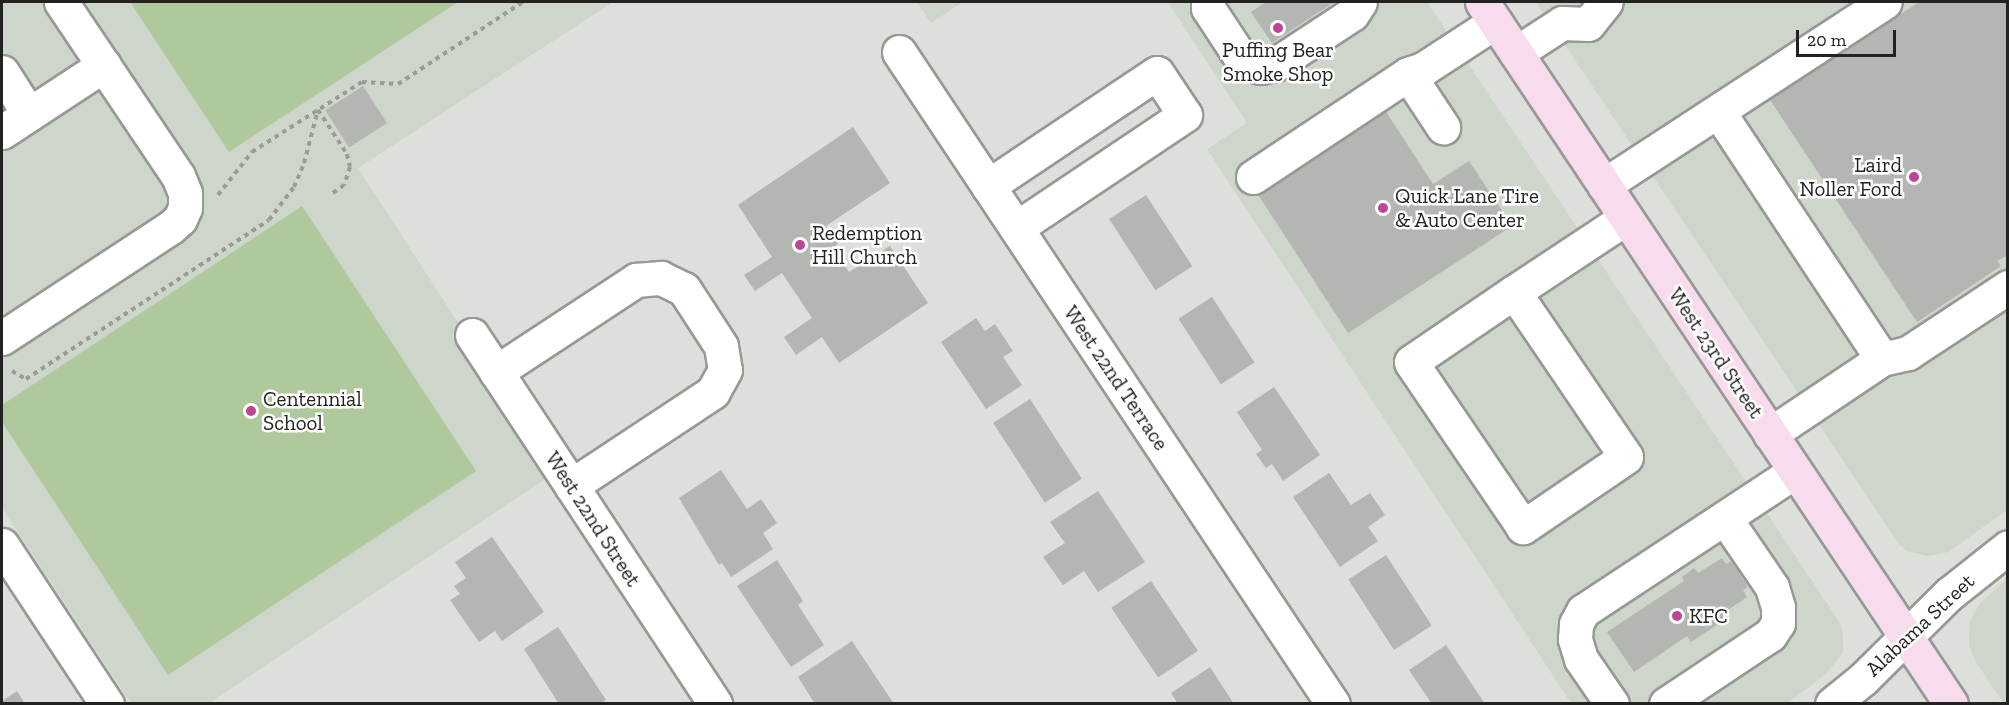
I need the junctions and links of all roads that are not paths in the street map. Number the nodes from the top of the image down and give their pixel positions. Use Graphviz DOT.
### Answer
graph roads {
  1 [pos="61,2"];
  2 [pos="1208,2"];
  3 [pos="1360,2"];
  4 [pos="1606,2"];
  5 [pos="1885,2"];
  6 [pos="1489,12"];
  7 [pos="1566,12"];
  8 [pos="899,52"];
  9 [pos="1516,53"];
  10 [pos="104,65"];
  11 [pos="2,72"];
  12 [pos="1408,74"];
  13 [pos="1718,111"];
  14 [pos="29,114"];
  15 [pos="1443,127"];
  16 [pos="2,132"];
  17 [pos="1253,177"];
  18 [pos="1604,185"];
  19 [pos="988,186"];
  20 [pos="1626,218"];
  21 [pos="1016,228"];
  22 [pos="2007,287"];
  23 [pos="1514,292"];
  24 [pos="472,335"];
  25 [pos="5,353"];
  26 [pos="1882,359"];
  27 [pos="496,372"];
  28 [pos="1770,434"];
  29 [pos="1795,471"];
  30 [pos="571,486"];
  31 [pos="1725,518"];
  32 [pos="2007,547"];
  33 [pos="5,560"];
  34 [pos="1906,637"];
  35 [pos="107,704"];
  36 [pos="715,704"];
  37 [pos="1333,704"];
  38 [pos="1612,704"];
  39 [pos="1666,704"];
  40 [pos="1832,704"];
  41 [pos="1951,704"];
  1 -- 10 [label="street"];
  2 -- 3 [label="street"];
  4 -- 7 [label="street"];
  5 -- 13 [label="street"];
  6 -- 9 [label="main road, West 23rd Street"];
  6 -- 12 [label="street"];
  7 -- 9 [label="street"];
  8 -- 19 [label="street, West 22nd Terrace"];
  9 -- 18 [label="main road, West 23rd Street"];
  10 -- 14 [label="street"];
  10 -- 25 [label="street"];
  11 -- 14 [label="street"];
  12 -- 15 [label="street"];
  12 -- 17 [label="street"];
  13 -- 18 [label="street"];
  13 -- 26 [label="street"];
  14 -- 16 [label="street"];
  18 -- 20 [label="main road, West 23rd Street"];
  19 -- 21 [label="street, West 22nd Terrace"];
  19 -- 21 [label="street"];
  20 -- 23 [label="street"];
  20 -- 28 [label="main road, West 23rd Street"];
  21 -- 37 [label="street, West 22nd Terrace"];
  22 -- 26 [label="street"];
  23 -- 23 [label="street"];
  24 -- 27 [label="street, West 22nd Street"];
  26 -- 28 [label="street"];
  27 -- 30 [label="street, West 22nd Street"];
  27 -- 30 [label="street"];
  28 -- 29 [label="main road, West 23rd Street"];
  29 -- 31 [label="street"];
  29 -- 34 [label="main road, West 23rd Street"];
  30 -- 36 [label="street, West 22nd Street"];
  31 -- 38 [label="street"];
  31 -- 39 [label="street"];
  32 -- 34 [label="street, Alabama Street"];
  33 -- 35 [label="street"];
  34 -- 40 [label="street, Alabama Street"];
  34 -- 41 [label="main road, West 23rd Street"];
}
